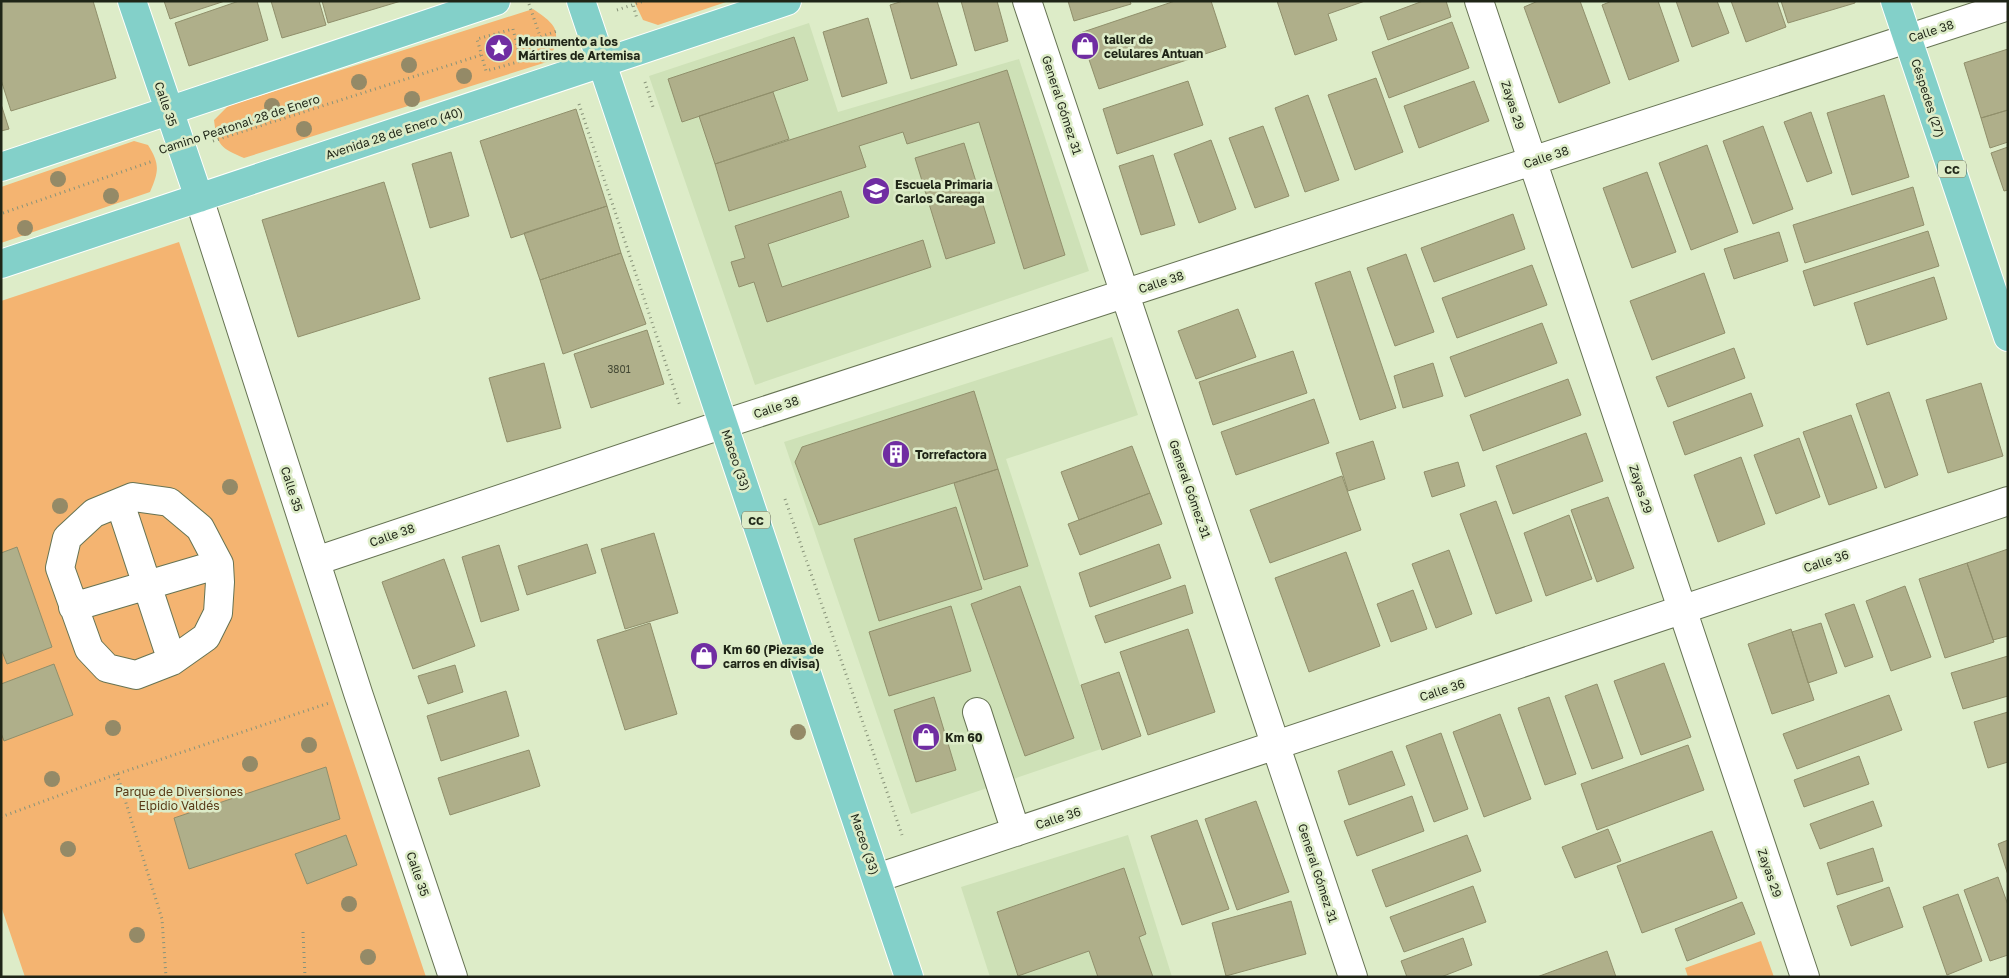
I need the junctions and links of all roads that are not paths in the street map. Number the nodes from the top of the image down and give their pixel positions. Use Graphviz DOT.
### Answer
graph roads {
  1 [pos="132,1"];
  2 [pos="496,1"];
  3 [pos="581,1"];
  4 [pos="787,1"];
  5 [pos="1027,1"];
  6 [pos="1479,1"];
  7 [pos="1895,1"];
  8 [pos="2008,6"];
  9 [pos="1908,39"];
  10 [pos="602,64"];
  11 [pos="168,112"];
  12 [pos="1531,161"];
  13 [pos="1,167"];
  14 [pos="199,198"];
  15 [pos="1,264"];
  16 [pos="1124,294"];
  17 [pos="2008,337"];
  18 [pos="724,424"];
  19 [pos="2008,501"];
  20 [pos="120,503"];
  21 [pos="316,561"];
  22 [pos="219,564"];
  23 [pos="147,585"];
  24 [pos="73,607"];
  25 [pos="1681,610"];
  26 [pos="172,661"];
  27 [pos="977,712"];
  28 [pos="1276,746"];
  29 [pos="1016,832"];
  30 [pos="877,878"];
  31 [pos="453,977"];
  32 [pos="909,977"];
  33 [pos="1353,977"];
  34 [pos="1805,977"];
  1 -- 11 [label="main road, Calle 35"];
  2 -- 11 [label="main road"];
  3 -- 10 [label="main road, Maceo (33) / CC"];
  4 -- 10 [label="main road, Avenida 28 de Enero (40)"];
  5 -- 16 [label="street, General Gómez 31"];
  6 -- 12 [label="street, Zayas 29"];
  7 -- 9 [label="main road, Céspedes (27) / CC"];
  8 -- 9 [label="street, Calle 38"];
  9 -- 12 [label="street, Calle 38"];
  9 -- 17 [label="main road, Céspedes (27) / CC"];
  10 -- 14 [label="main road, Avenida 28 de Enero (40)"];
  10 -- 18 [label="main road, Maceo (33) / CC"];
  11 -- 13 [label="main road"];
  11 -- 14 [label="main road, Calle 35"];
  12 -- 16 [label="street, Calle 38"];
  12 -- 25 [label="street, Zayas 29"];
  14 -- 15 [label="main road, Avenida 28 de Enero (40)"];
  14 -- 21 [label="street, Calle 35"];
  16 -- 18 [label="street, Calle 38"];
  16 -- 28 [label="street, General Gómez 31"];
  18 -- 21 [label="street, Calle 38"];
  18 -- 30 [label="main road, Maceo (33) / CC"];
  19 -- 25 [label="street, Calle 36"];
  20 -- 22 [label="street"];
  20 -- 23 [label="street"];
  20 -- 24 [label="street"];
  21 -- 31 [label="street, Calle 35"];
  22 -- 23 [label="street"];
  22 -- 26 [label="street"];
  23 -- 24 [label="street"];
  23 -- 26 [label="street"];
  24 -- 26 [label="street"];
  25 -- 28 [label="street, Calle 36"];
  25 -- 34 [label="street, Zayas 29"];
  27 -- 29 [label="street"];
  28 -- 29 [label="street, Calle 36"];
  28 -- 33 [label="street, General Gómez 31"];
  29 -- 30 [label="street, Calle 36"];
  30 -- 32 [label="main road, Maceo (33) / CC"];
}
